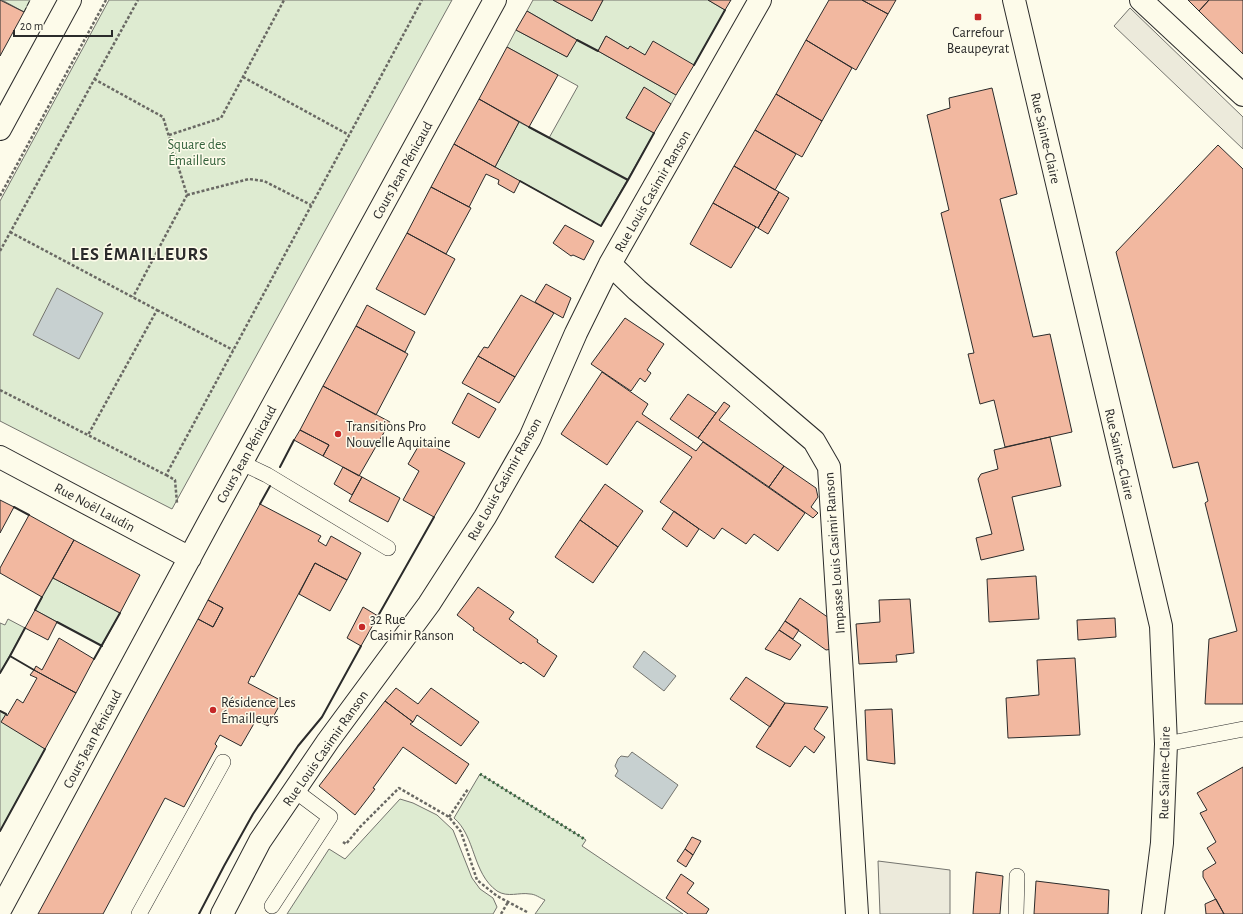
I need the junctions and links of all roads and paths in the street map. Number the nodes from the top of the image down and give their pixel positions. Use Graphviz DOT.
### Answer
graph roads {
  1 [pos="70,0"];
  2 [pos="106,0"];
  3 [pos="138,0"];
  4 [pos="284,0"];
  5 [pos="422,0"];
  6 [pos="495,0"];
  7 [pos="760,0"];
  8 [pos="1014,0"];
  9 [pos="1141,0"];
  10 [pos="243,77"];
  11 [pos="94,79"];
  12 [pos="1243,95"];
  13 [pos="0,129"];
  14 [pos="169,135"];
  15 [pos="349,135"];
  16 [pos="187,195"];
  17 [pos="0,196"];
  18 [pos="311,206"];
  19 [pos="10,232"];
  20 [pos="0,251"];
  21 [pos="610,264"];
  22 [pos="133,297"];
  23 [pos="157,310"];
  24 [pos="233,350"];
  25 [pos="0,390"];
  26 [pos="88,435"];
  27 [pos="0,457"];
  28 [pos="242,462"];
  29 [pos="166,475"];
  30 [pos="177,503"];
  31 [pos="388,548"];
  32 [pos="190,558"];
  33 [pos="1243,729"];
  34 [pos="1166,744"];
  35 [pos="224,762"];
  36 [pos="468,788"];
  37 [pos="294,790"];
  38 [pos="449,817"];
  39 [pos="322,829"];
  40 [pos="1017,876"];
  41 [pos="508,902"];
  42 [pos="272,906"];
  43 [pos="0,910"];
  44 [pos="527,912"];
  45 [pos="139,914"];
  46 [pos="222,914"];
  47 [pos="502,914"];
  48 [pos="857,914"];
  49 [pos="1016,914"];
  50 [pos="1153,914"];
  1 -- 13 [label="street"];
  2 -- 17 [label="path"];
  3 -- 11 [label="path"];
  4 -- 10 [label="path"];
  5 -- 15 [label="path"];
  6 -- 28 [label="street, Cours Jean Pénicaud"];
  7 -- 21 [label="street, Rue Louis Casimir Ranson"];
  8 -- 34 [label="street, Rue Sainte-Claire"];
  9 -- 12 [label="street"];
  10 -- 14 [label="path"];
  10 -- 15 [label="path"];
  11 -- 14 [label="path"];
  11 -- 19 [label="path"];
  14 -- 16 [label="path"];
  15 -- 18 [label="path"];
  16 -- 18 [label="path"];
  16 -- 22 [label="path"];
  18 -- 24 [label="path"];
  19 -- 20 [label="path"];
  19 -- 22 [label="path"];
  21 -- 37 [label="street, Rue Louis Casimir Ranson"];
  21 -- 48 [label="street, Impasse Louis Casimir Ranson"];
  22 -- 23 [label="path"];
  23 -- 24 [label="path"];
  23 -- 26 [label="path"];
  24 -- 29 [label="path"];
  25 -- 26 [label="path"];
  26 -- 29 [label="path"];
  27 -- 32 [label="street, Rue Noël Laudin"];
  28 -- 31 [label="lane"];
  28 -- 32 [label="street, Cours Jean Pénicaud"];
  29 -- 30 [label="path"];
  32 -- 43 [label="street, Cours Jean Pénicaud"];
  33 -- 34 [label="lane"];
  34 -- 50 [label="street, Rue Sainte-Claire"];
  35 -- 45 [label="lane"];
  36 -- 38 [label="path"];
  37 -- 39 [label="lane"];
  37 -- 46 [label="street, Rue Louis Casimir Ranson"];
  38 -- 39 [label="path"];
  38 -- 41 [label="path"];
  39 -- 42 [label="lane"];
  40 -- 49 [label="lane"];
  41 -- 44 [label="path"];
  41 -- 47 [label="path"];
}
